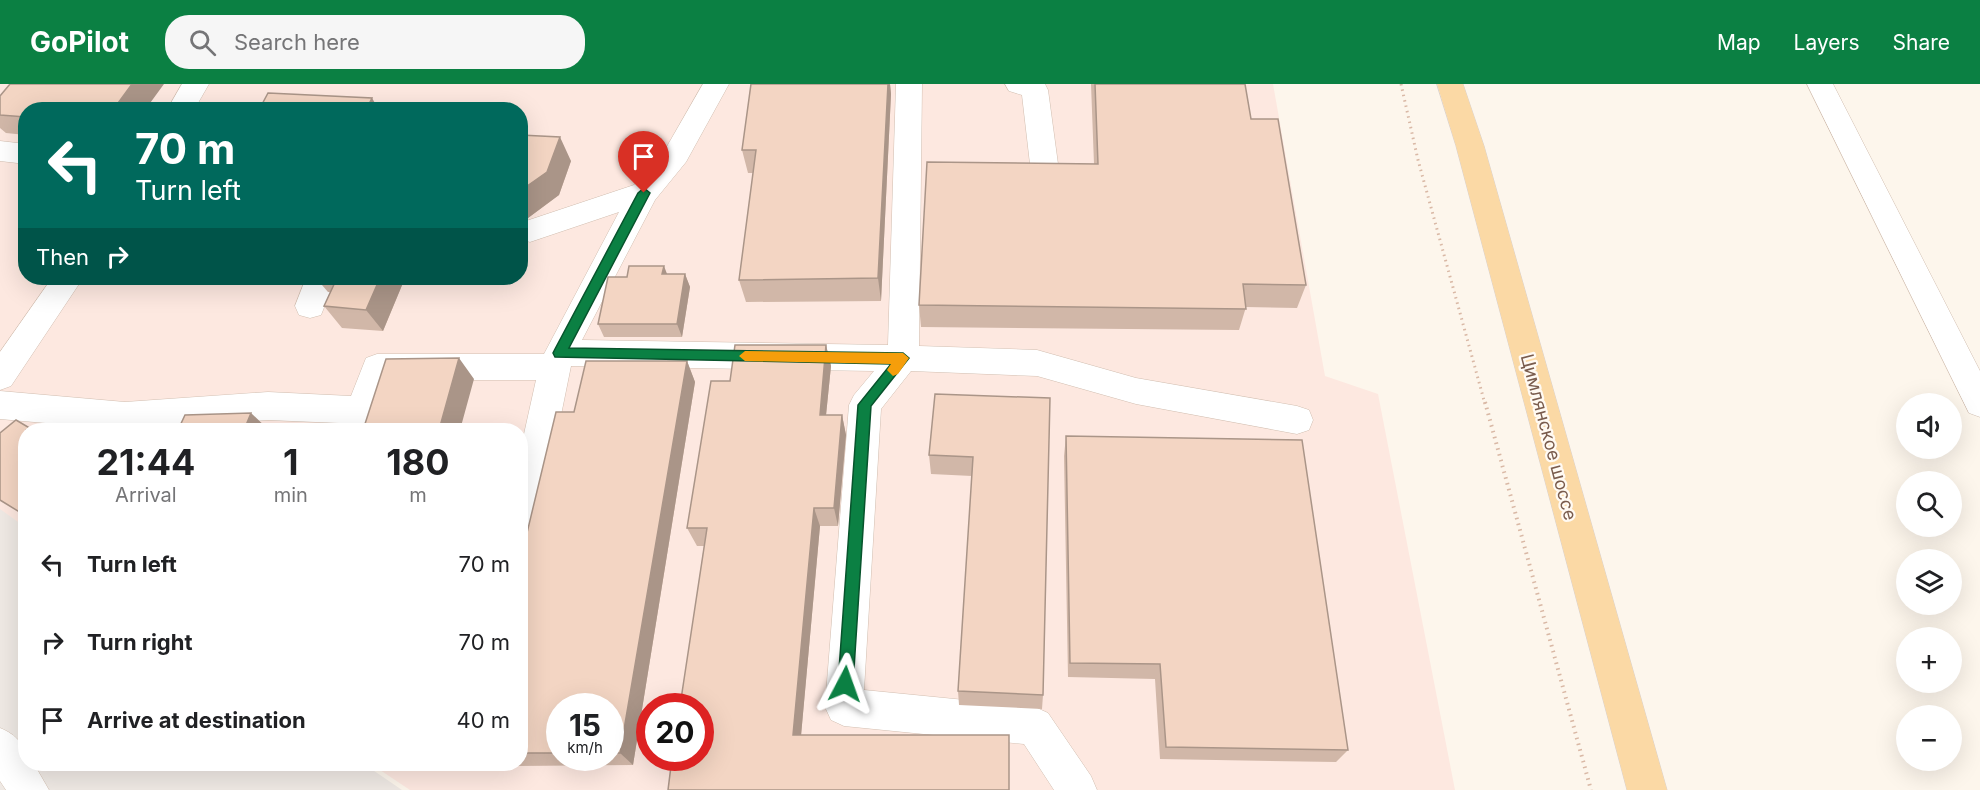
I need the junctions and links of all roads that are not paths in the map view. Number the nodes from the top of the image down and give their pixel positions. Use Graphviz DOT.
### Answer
graph roads {
  1 [pos="196,84"];
  2 [pos="716,84"];
  3 [pos="909,84"];
  4 [pos="1018,84"];
  5 [pos="1450,84"];
  6 [pos="1820,84"];
  7 [pos="185,102"];
  8 [pos="0,151"];
  9 [pos="18,153"];
  10 [pos="1044,164"];
  11 [pos="644,193"];
  12 [pos="530,231"];
  13 [pos="63,285"];
  14 [pos="318,285"];
  15 [pos="310,306"];
  16 [pos="903,358"];
  17 [pos="558,360"];
  18 [pos="0,376"];
  19 [pos="1980,404"];
  20 [pos="0,405"];
  21 [pos="1297,420"];
  22 [pos="528,497"];
  23 [pos="0,747"];
  24 [pos="29,790"];
  25 [pos="1077,790"];
  26 [pos="1647,790"];
  1 -- 7 [label="street"];
  2 -- 11 [label="street"];
  3 -- 16 [label="street"];
  4 -- 10 [label="street"];
  5 -- 26 [label="main road, Цимлянское шоссе"];
  6 -- 19 [label="street"];
  8 -- 9 [label="street"];
  11 -- 12 [label="street"];
  11 -- 17 [label="street"];
  13 -- 18 [label="street"];
  14 -- 15 [label="street"];
  16 -- 17 [label="street"];
  16 -- 21 [label="street"];
  16 -- 25 [label="street"];
  17 -- 20 [label="street"];
  17 -- 22 [label="street"];
  23 -- 24 [label="street"];
}
